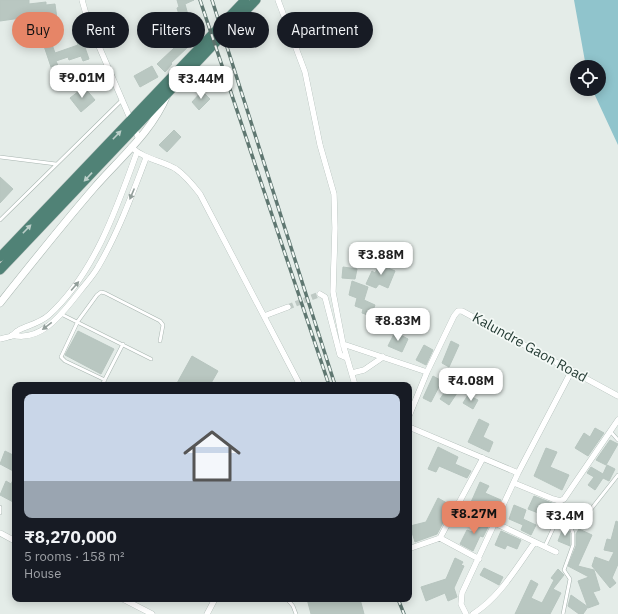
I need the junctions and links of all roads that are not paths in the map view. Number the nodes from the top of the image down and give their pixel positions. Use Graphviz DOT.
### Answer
graph roads {
  1 [pos="82,0"];
  2 [pos="245,0"];
  3 [pos="256,0"];
  4 [pos="278,0"];
  5 [pos="169,92"];
  6 [pos="122,100"];
  7 [pos="132,125"];
  8 [pos="139,139"];
  9 [pos="134,150"];
  10 [pos="0,157"];
  11 [pos="146,158"];
  12 [pos="102,162"];
  13 [pos="56,164"];
  14 [pos="110,170"];
  15 [pos="0,220"];
  16 [pos="0,257"];
  17 [pos="0,270"];
  18 [pos="320,294"];
  19 [pos="0,303"];
  20 [pos="288,307"];
  21 [pos="61,314"];
  22 [pos="264,316"];
  23 [pos="78,322"];
  24 [pos="12,335"];
  25 [pos="0,339"];
  26 [pos="160,341"];
  27 [pos="123,344"];
  28 [pos="343,344"];
  29 [pos="383,357"];
  30 [pos="347,358"];
  31 [pos="151,359"];
  32 [pos="572,370"];
  33 [pos="427,372"];
  34 [pos="352,373"];
  35 [pos="105,380"];
  36 [pos="298,382"];
  37 [pos="354,382"];
  38 [pos="618,396"];
  39 [pos="412,409"];
  40 [pos="618,420"];
  41 [pos="412,428"];
  42 [pos="611,432"];
  43 [pos="618,440"];
  44 [pos="483,458"];
  45 [pos="518,473"];
  46 [pos="618,475"];
  47 [pos="514,483"];
  48 [pos="560,501"];
  49 [pos="0,507"];
  50 [pos="563,507"];
  51 [pos="0,513"];
  52 [pos="569,521"];
  53 [pos="496,523"];
  54 [pos="0,533"];
  55 [pos="440,538"];
  56 [pos="12,539"];
  57 [pos="535,542"];
  58 [pos="545,546"];
  59 [pos="412,548"];
  60 [pos="556,552"];
  61 [pos="479,559"];
  62 [pos="129,602"];
  63 [pos="213,602"];
  64 [pos="290,602"];
  65 [pos="152,614"];
  66 [pos="207,614"];
  67 [pos="296,614"];
  68 [pos="466,614"];
  69 [pos="473,614"];
  70 [pos="563,614"];
  1 -- 6 [label="street"];
  2 -- 7 [label="highway"];
  3 -- 5 [label="highway"];
  4 -- 28 [label="street"];
  5 -- 7 [label="highway"];
  5 -- 8 [label="street"];
  6 -- 7 [label="street"];
  6 -- 13 [label="lane"];
  7 -- 8 [label="street"];
  7 -- 12 [label="highway"];
  16 -- 7 [label="highway, one-way"];
  8 -- 9 [label="street"];
  9 -- 11 [label="street"];
  9 -- 14 [label="street"];
  24 -- 9 [label="street, one-way"];
  10 -- 13 [label="lane"];
  11 -- 21 [label="street, one-way"];
  11 -- 22 [label="street"];
  12 -- 14 [label="street"];
  12 -- 17 [label="highway, one-way"];
  13 -- 15 [label="lane"];
  14 -- 19 [label="street"];
  18 -- 30 [label="street"];
  20 -- 22 [label="street"];
  21 -- 23 [label="lane"];
  21 -- 24 [label="street, one-way"];
  22 -- 36 [label="street"];
  23 -- 26 [label="lane"];
  23 -- 27 [label="lane"];
  23 -- 35 [label="lane"];
  24 -- 25 [label="street"];
  27 -- 31 [label="lane"];
  27 -- 35 [label="lane"];
  28 -- 29 [label="street"];
  28 -- 30 [label="street"];
  29 -- 33 [label="street"];
  29 -- 34 [label="street"];
  30 -- 34 [label="street"];
  32 -- 33 [label="street, Kalundre Gaon Road"];
  32 -- 38 [label="street, Kalundre Gaon Road"];
  32 -- 45 [label="street"];
  33 -- 39 [label="street, Kalundre Gaon Road"];
  34 -- 37 [label="street"];
  40 -- 42 [label="street"];
  41 -- 44 [label="street"];
  42 -- 43 [label="lane"];
  42 -- 48 [label="street"];
  44 -- 45 [label="street"];
  44 -- 55 [label="street"];
  45 -- 47 [label="street"];
  46 -- 52 [label="lane"];
  47 -- 48 [label="street"];
  47 -- 53 [label="street"];
  48 -- 50 [label="lane"];
  49 -- 51 [label="lane"];
  50 -- 52 [label="lane"];
  50 -- 58 [label="lane"];
  52 -- 70 [label="lane"];
  53 -- 57 [label="street"];
  53 -- 61 [label="street"];
  54 -- 56 [label="street"];
  55 -- 59 [label="street"];
  55 -- 61 [label="street"];
  57 -- 58 [label="street"];
  57 -- 69 [label="street"];
  58 -- 60 [label="street"];
  61 -- 68 [label="street"];
  62 -- 65 [label="street"];
  63 -- 66 [label="street"];
  64 -- 67 [label="lane"];
}
